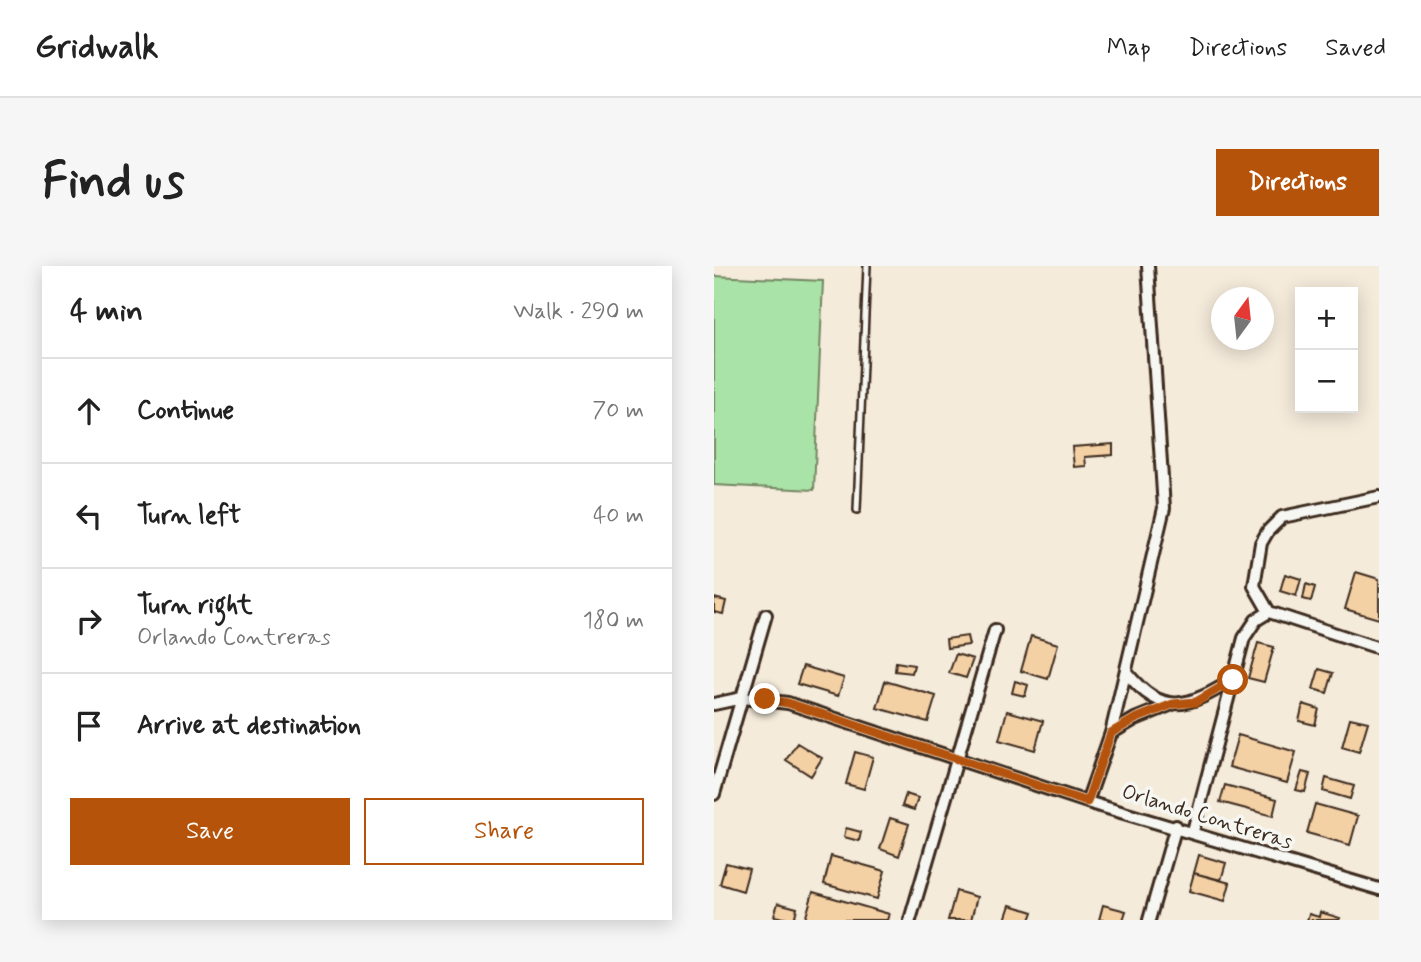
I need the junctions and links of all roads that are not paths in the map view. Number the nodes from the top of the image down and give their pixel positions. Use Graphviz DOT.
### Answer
graph roads {
  1 [pos="867,266"];
  2 [pos="1148,266"];
  3 [pos="1379,497"];
  4 [pos="857,510"];
  5 [pos="1269,612"];
  6 [pos="766,615"];
  7 [pos="995,630"];
  8 [pos="1379,648"];
  9 [pos="1126,673"];
  10 [pos="1233,680"];
  11 [pos="742,698"];
  12 [pos="714,704"];
  13 [pos="1173,704"];
  14 [pos="1111,733"];
  15 [pos="957,758"];
  16 [pos="714,794"];
  17 [pos="1087,802"];
  18 [pos="1176,826"];
  19 [pos="1193,831"];
  20 [pos="1379,889"];
  21 [pos="910,920"];
  22 [pos="1149,920"];
  1 -- 4 [label="lane"];
  2 -- 9 [label="street"];
  3 -- 5 [label="street"];
  5 -- 8 [label="street"];
  5 -- 10 [label="street"];
  6 -- 11 [label="street"];
  7 -- 15 [label="street"];
  9 -- 13 [label="street"];
  9 -- 14 [label="street"];
  10 -- 13 [label="street"];
  10 -- 19 [label="street"];
  11 -- 12 [label="street, Orlando Contreras"];
  11 -- 15 [label="street, Orlando Contreras"];
  11 -- 16 [label="street"];
  13 -- 14 [label="street"];
  14 -- 17 [label="street"];
  15 -- 17 [label="street, Orlando Contreras"];
  15 -- 21 [label="street"];
  17 -- 18 [label="street, Orlando Contreras"];
  18 -- 19 [label="street, Orlando Contreras"];
  18 -- 22 [label="street"];
  19 -- 20 [label="street, Orlando Contreras"];
}
